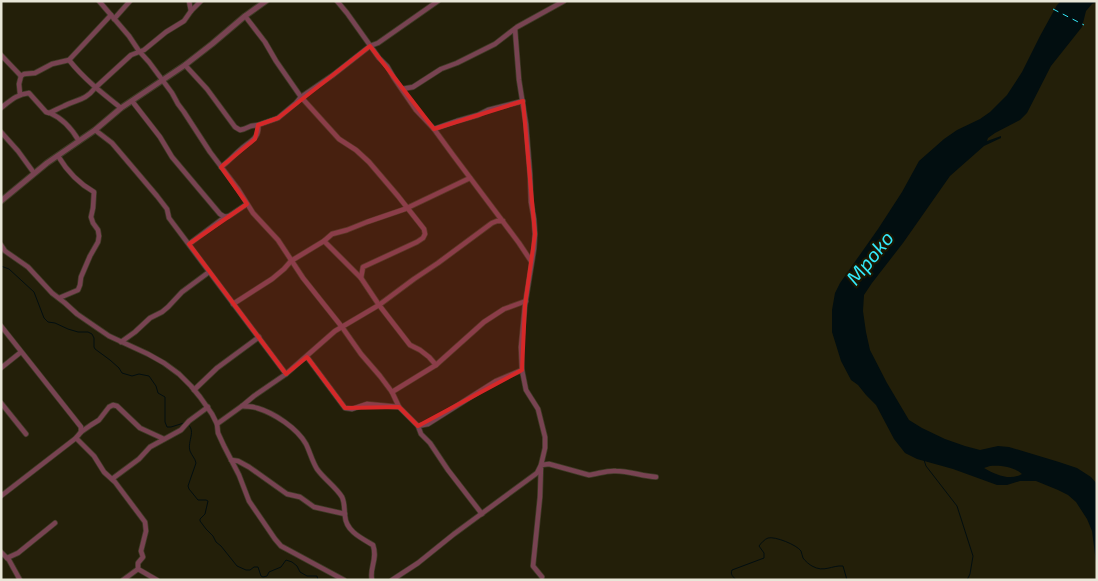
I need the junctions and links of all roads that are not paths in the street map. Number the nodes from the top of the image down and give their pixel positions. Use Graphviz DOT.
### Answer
graph roads {
  1 [pos="99,1"];
  2 [pos="130,1"];
  3 [pos="189,1"];
  4 [pos="201,1"];
  5 [pos="266,1"];
  6 [pos="337,1"];
  7 [pos="438,1"];
  8 [pos="564,1"];
  9 [pos="191,11"];
  10 [pos="245,16"];
  11 [pos="112,17"];
  12 [pos="515,29"];
  13 [pos="370,46"];
  14 [pos="139,52"];
  15 [pos="1,55"];
  16 [pos="69,60"];
  17 [pos="185,65"];
  18 [pos="20,76"];
  19 [pos="163,80"];
  20 [pos="95,88"];
  21 [pos="402,89"];
  22 [pos="20,94"];
  23 [pos="301,97"];
  24 [pos="132,101"];
  25 [pos="523,101"];
  26 [pos="1,108"];
  27 [pos="121,108"];
  28 [pos="49,113"];
  29 [pos="258,125"];
  30 [pos="95,130"];
  31 [pos="434,130"];
  32 [pos="1,132"];
  33 [pos="79,141"];
  34 [pos="58,156"];
  35 [pos="221,167"];
  36 [pos="34,173"];
  37 [pos="470,178"];
  38 [pos="1,201"];
  39 [pos="247,204"];
  40 [pos="407,208"];
  41 [pos="225,217"];
  42 [pos="503,221"];
  43 [pos="324,241"];
  44 [pos="188,244"];
  45 [pos="1,245"];
  46 [pos="291,261"];
  47 [pos="532,261"];
  48 [pos="209,272"];
  49 [pos="361,278"];
  50 [pos="59,298"];
  51 [pos="526,301"];
  52 [pos="233,304"];
  53 [pos="379,305"];
  54 [pos="1,326"];
  55 [pos="342,327"];
  56 [pos="259,337"];
  57 [pos="121,342"];
  58 [pos="21,352"];
  59 [pos="307,356"];
  60 [pos="436,365"];
  61 [pos="1,368"];
  62 [pos="522,370"];
  63 [pos="286,374"];
  64 [pos="194,390"];
  65 [pos="392,392"];
  66 [pos="1,403"];
  67 [pos="242,406"];
  68 [pos="208,407"];
  69 [pos="399,407"];
  70 [pos="217,424"];
  71 [pos="418,426"];
  72 [pos="82,432"];
  73 [pos="26,434"];
  74 [pos="76,438"];
  75 [pos="164,439"];
  76 [pos="230,460"];
  77 [pos="541,465"];
  78 [pos="656,477"];
  79 [pos="112,479"];
  80 [pos="1,496"];
  81 [pos="345,514"];
  82 [pos="482,514"];
  83 [pos="55,523"];
  84 [pos="1,552"];
  85 [pos="7,558"];
  86 [pos="138,569"];
  87 [pos="542,577"];
  88 [pos="20,580"];
  89 [pos="123,580"];
  90 [pos="157,580"];
  91 [pos="344,580"];
  92 [pos="372,580"];
  93 [pos="392,580"];
  1 -- 11 [label="street"];
  2 -- 11 [label="street"];
  3 -- 9 [label="street"];
  4 -- 9 [label="street"];
  5 -- 10 [label="street"];
  6 -- 13 [label="street"];
  7 -- 13 [label="street"];
  8 -- 12 [label="street"];
  9 -- 14 [label="street"];
  10 -- 17 [label="street"];
  10 -- 23 [label="street"];
  11 -- 14 [label="street"];
  11 -- 16 [label="street"];
  12 -- 21 [label="street"];
  12 -- 25 [label="street"];
  13 -- 21 [label="street"];
  13 -- 23 [label="street"];
  14 -- 19 [label="street"];
  14 -- 20 [label="street"];
  15 -- 18 [label="street"];
  16 -- 18 [label="street"];
  16 -- 20 [label="street"];
  17 -- 19 [label="street"];
  17 -- 29 [label="street"];
  18 -- 22 [label="street"];
  19 -- 24 [label="street"];
  19 -- 35 [label="street"];
  20 -- 27 [label="street"];
  20 -- 28 [label="street"];
  21 -- 31 [label="street"];
  22 -- 26 [label="street"];
  22 -- 28 [label="street"];
  23 -- 29 [label="street"];
  23 -- 40 [label="street"];
  24 -- 27 [label="street"];
  24 -- 41 [label="street"];
  25 -- 31 [label="street"];
  25 -- 47 [label="street"];
  27 -- 30 [label="street"];
  28 -- 33 [label="street"];
  29 -- 35 [label="street"];
  30 -- 33 [label="street"];
  30 -- 44 [label="street"];
  31 -- 37 [label="street"];
  32 -- 36 [label="street"];
  33 -- 34 [label="street"];
  34 -- 36 [label="street"];
  34 -- 50 [label="street"];
  35 -- 39 [label="street"];
  36 -- 38 [label="street"];
  37 -- 40 [label="street"];
  37 -- 42 [label="street"];
  39 -- 41 [label="street"];
  39 -- 46 [label="street"];
  40 -- 43 [label="street"];
  40 -- 49 [label="street"];
  41 -- 44 [label="street"];
  42 -- 47 [label="street"];
  42 -- 53 [label="street"];
  43 -- 46 [label="street"];
  43 -- 49 [label="street"];
  44 -- 48 [label="street"];
  45 -- 50 [label="street"];
  46 -- 52 [label="street"];
  46 -- 55 [label="street"];
  47 -- 51 [label="street"];
  48 -- 52 [label="street"];
  48 -- 57 [label="street"];
  49 -- 53 [label="street"];
  50 -- 57 [label="street"];
  51 -- 60 [label="street"];
  51 -- 62 [label="street"];
  52 -- 56 [label="street"];
  53 -- 55 [label="street"];
  53 -- 60 [label="street"];
  54 -- 58 [label="street"];
  55 -- 59 [label="street"];
  55 -- 65 [label="street"];
  56 -- 63 [label="street"];
  56 -- 64 [label="street"];
  57 -- 64 [label="street"];
  58 -- 61 [label="street"];
  58 -- 72 [label="street"];
  59 -- 63 [label="street"];
  59 -- 69 [label="street"];
  60 -- 65 [label="street"];
  62 -- 71 [label="street"];
  62 -- 77 [label="street"];
  63 -- 67 [label="street"];
  64 -- 68 [label="street"];
  65 -- 69 [label="street"];
  66 -- 73 [label="street"];
  67 -- 70 [label="street"];
  67 -- 81 [label="street"];
  68 -- 70 [label="street"];
  68 -- 75 [label="street"];
  69 -- 71 [label="street"];
  70 -- 76 [label="street"];
  71 -- 82 [label="street"];
  72 -- 74 [label="street"];
  72 -- 75 [label="street"];
  74 -- 79 [label="street"];
  74 -- 80 [label="street"];
  75 -- 79 [label="street"];
  76 -- 81 [label="street"];
  76 -- 91 [label="street"];
  77 -- 78 [label="street"];
  77 -- 82 [label="street"];
  77 -- 87 [label="street"];
  79 -- 86 [label="street"];
  81 -- 92 [label="street"];
  82 -- 93 [label="street"];
  83 -- 85 [label="street"];
  84 -- 85 [label="street"];
  85 -- 88 [label="street"];
  86 -- 89 [label="street"];
  86 -- 90 [label="street"];
}
